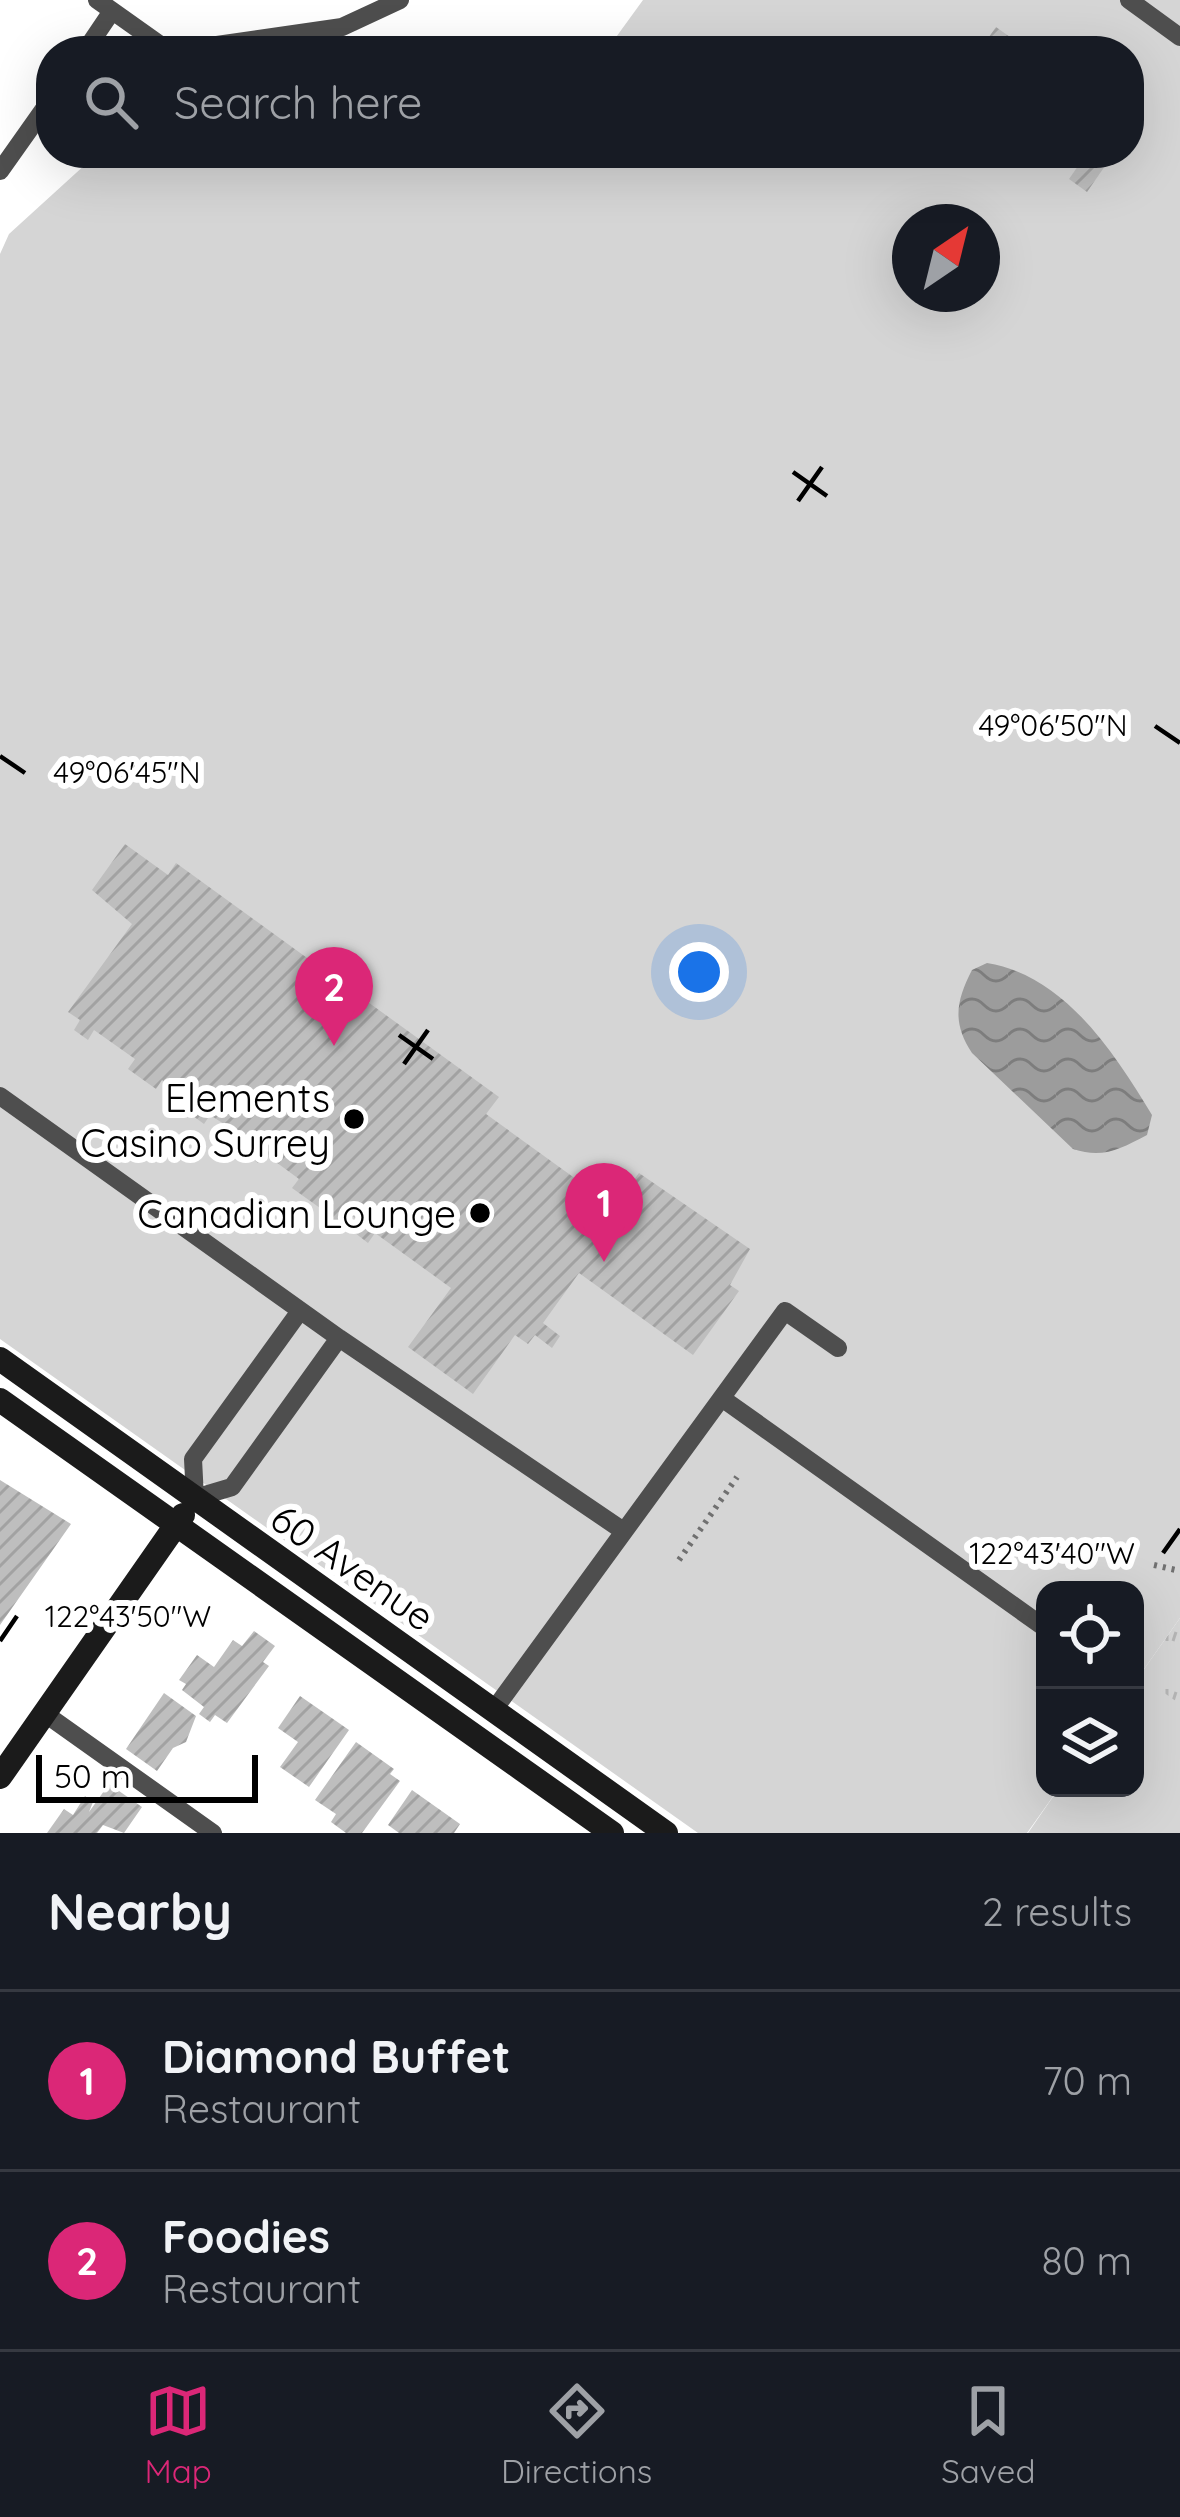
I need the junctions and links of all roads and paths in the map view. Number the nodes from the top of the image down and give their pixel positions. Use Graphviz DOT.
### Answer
graph roads {
  1 [pos="400,0"];
  2 [pos="1129,0"];
  3 [pos="105,6"];
  4 [pos="92,36"];
  5 [pos="150,36"];
  6 [pos="278,36"];
  7 [pos="1180,37"];
  8 [pos="36,120"];
  9 [pos="0,171"];
  10 [pos="0,1096"];
  11 [pos="300,1310"];
  12 [pos="339,1338"];
  13 [pos="838,1348"];
  14 [pos="0,1359"];
  15 [pos="723,1399"];
  16 [pos="0,1400"];
  17 [pos="737,1477"];
  18 [pos="195,1498"];
  19 [pos="176,1526"];
  20 [pos="622,1530"];
  21 [pos="679,1560"];
  22 [pos="1154,1565"];
  23 [pos="1180,1571"];
  24 [pos="1036,1622"];
  25 [pos="494,1711"];
  26 [pos="44,1713"];
  27 [pos="0,1777"];
  28 [pos="213,1833"];
  29 [pos="612,1833"];
  30 [pos="666,1833"];
  1 -- 6 [label="lane"];
  2 -- 7 [label="lane"];
  3 -- 4 [label="lane"];
  3 -- 5 [label="lane"];
  8 -- 9 [label="lane"];
  10 -- 11 [label="lane"];
  11 -- 12 [label="lane"];
  11 -- 18 [label="lane"];
  12 -- 18 [label="lane"];
  12 -- 20 [label="lane"];
  13 -- 15 [label="lane"];
  14 -- 18 [label="main road, 60 Avenue"];
  15 -- 20 [label="lane"];
  15 -- 24 [label="lane"];
  16 -- 19 [label="main road, 60 Avenue"];
  17 -- 21 [label="path"];
  18 -- 19 [label="main road"];
  18 -- 25 [label="main road, 60 Avenue"];
  19 -- 26 [label="main road"];
  19 -- 29 [label="main road, 60 Avenue"];
  20 -- 25 [label="lane"];
  22 -- 23 [label="path"];
  25 -- 30 [label="main road, 60 Avenue"];
  26 -- 27 [label="main road"];
  26 -- 28 [label="lane"];
}
